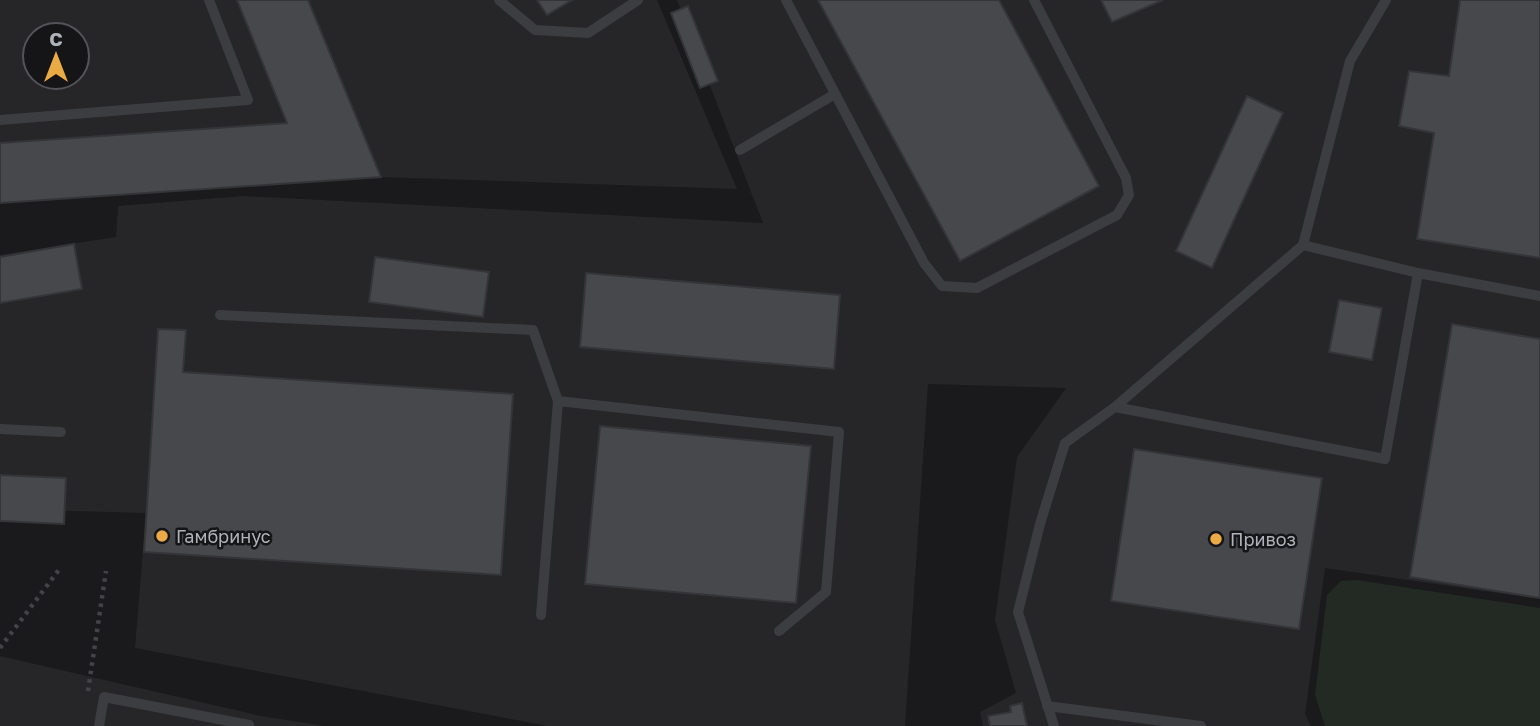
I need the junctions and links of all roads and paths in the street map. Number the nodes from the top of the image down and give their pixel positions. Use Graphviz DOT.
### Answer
graph roads {
  1 [pos="209,0"];
  2 [pos="499,0"];
  3 [pos="638,0"];
  4 [pos="786,0"];
  5 [pos="1034,0"];
  6 [pos="1386,0"];
  7 [pos="835,94"];
  8 [pos="0,120"];
  9 [pos="740,150"];
  10 [pos="1303,245"];
  11 [pos="1418,273"];
  12 [pos="1540,296"];
  13 [pos="220,315"];
  14 [pos="558,401"];
  15 [pos="1115,407"];
  16 [pos="0,429"];
  17 [pos="61,432"];
  18 [pos="61,568"];
  19 [pos="106,571"];
  20 [pos="541,615"];
  21 [pos="779,631"];
  22 [pos="0,648"];
  23 [pos="86,700"];
  24 [pos="1047,706"];
  25 [pos="250,725"];
  26 [pos="99,726"];
  27 [pos="1054,726"];
  28 [pos="1200,726"];
  1 -- 8 [label="lane"];
  2 -- 3 [label="lane"];
  4 -- 7 [label="lane"];
  5 -- 7 [label="lane"];
  6 -- 10 [label="lane"];
  7 -- 9 [label="lane"];
  10 -- 11 [label="lane"];
  10 -- 15 [label="lane"];
  11 -- 12 [label="lane"];
  11 -- 15 [label="lane"];
  13 -- 14 [label="lane"];
  14 -- 20 [label="lane"];
  14 -- 21 [label="lane"];
  15 -- 24 [label="lane"];
  16 -- 17 [label="lane"];
  18 -- 22 [label="path"];
  19 -- 23 [label="path"];
  24 -- 27 [label="lane"];
  24 -- 28 [label="lane"];
  25 -- 26 [label="lane"];
}
